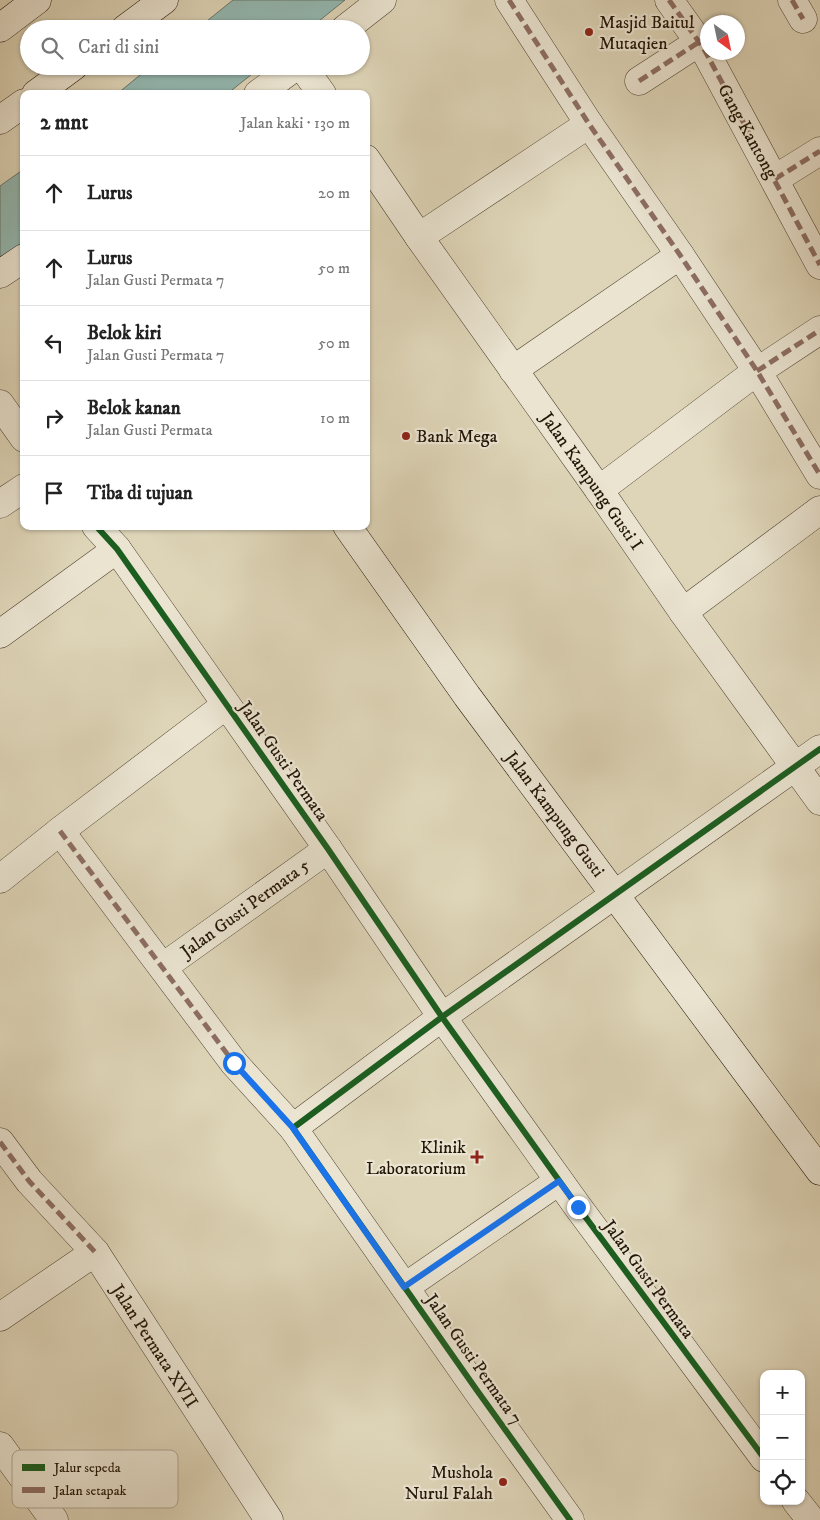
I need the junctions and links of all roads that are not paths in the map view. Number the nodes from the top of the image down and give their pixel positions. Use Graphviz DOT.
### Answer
graph roads {
  1 [pos="37,0"];
  2 [pos="164,0"];
  3 [pos="382,0"];
  4 [pos="509,0"];
  5 [pos="669,0"];
  6 [pos="137,20"];
  7 [pos="356,20"];
  8 [pos="0,28"];
  9 [pos="699,42"];
  10 [pos="62,75"];
  11 [pos="284,75"];
  12 [pos="308,75"];
  13 [pos="639,81"];
  14 [pos="41,90"];
  15 [pos="263,90"];
  16 [pos="319,90"];
  17 [pos="20,106"];
  18 [pos="0,120"];
  19 [pos="589,124"];
  20 [pos="820,151"];
  21 [pos="370,165"];
  22 [pos="775,179"];
  23 [pos="419,237"];
  24 [pos="680,255"];
  25 [pos="20,261"];
  26 [pos="820,265"];
  27 [pos="0,274"];
  28 [pos="820,330"];
  29 [pos="513,370"];
  30 [pos="757,371"];
  31 [pos="0,404"];
  32 [pos="20,432"];
  33 [pos="820,475"];
  34 [pos="599,490"];
  35 [pos="20,491"];
  36 [pos="0,504"];
  37 [pos="820,510"];
  38 [pos="100,530"];
  39 [pos="350,530"];
  40 [pos="117,549"];
  41 [pos="683,612"];
  42 [pos="0,634"];
  43 [pos="226,705"];
  44 [pos="820,749"];
  45 [pos="795,766"];
  46 [pos="820,802"];
  47 [pos="60,831"];
  48 [pos="328,849"];
  49 [pos="0,879"];
  50 [pos="615,894"];
  51 [pos="163,968"];
  52 [pos="442,1018"];
  53 [pos="299,1124"];
  54 [pos="0,1142"];
  55 [pos="820,1171"];
  56 [pos="559,1181"];
  57 [pos="95,1252"];
  58 [pos="404,1287"];
  59 [pos="0,1317"];
  60 [pos="0,1446"];
  61 [pos="760,1453"];
  62 [pos="12,1463"];
  63 [pos="799,1505"];
  64 [pos="44,1508"];
  65 [pos="53,1520"];
  66 [pos="269,1520"];
  67 [pos="570,1520"];
  68 [pos="810,1520"];
  1 -- 8 [label="street"];
  2 -- 6 [label="street"];
  3 -- 7 [label="street"];
  4 -- 19 [label="street"];
  5 -- 9 [label="street, Gang Kantong"];
  9 -- 13 [label="street"];
  9 -- 22 [label="street, Gang Kantong"];
  10 -- 14 [label="street"];
  11 -- 15 [label="street"];
  12 -- 16 [label="street"];
  17 -- 18 [label="street"];
  19 -- 23 [label="street"];
  19 -- 24 [label="street"];
  20 -- 22 [label="street"];
  21 -- 23 [label="street, Jalan Kampung Gusti I"];
  22 -- 26 [label="street, Gang Kantong"];
  23 -- 29 [label="street, Jalan Kampung Gusti I"];
  24 -- 29 [label="street"];
  24 -- 30 [label="street"];
  25 -- 27 [label="street"];
  28 -- 30 [label="street"];
  29 -- 34 [label="street, Jalan Kampung Gusti I"];
  30 -- 33 [label="street"];
  30 -- 34 [label="street"];
  31 -- 32 [label="street"];
  34 -- 41 [label="street, Jalan Kampung Gusti I"];
  35 -- 36 [label="street"];
  37 -- 41 [label="street"];
  38 -- 40 [label="street, Jalan Gusti Permata"];
  39 -- 50 [label="street, Jalan Kampung Gusti"];
  40 -- 42 [label="street"];
  40 -- 43 [label="street, Jalan Gusti Permata"];
  41 -- 45 [label="street, Jalan Kampung Gusti I"];
  43 -- 47 [label="street"];
  43 -- 48 [label="street, Jalan Gusti Permata"];
  44 -- 45 [label="street"];
  45 -- 46 [label="street, Jalan Kampung Gusti I"];
  45 -- 50 [label="street"];
  47 -- 49 [label="street"];
  47 -- 51 [label="street, Jalan Gusti Permata 7"];
  48 -- 51 [label="street, Jalan Gusti Permata 5"];
  48 -- 52 [label="street, Jalan Gusti Permata"];
  50 -- 52 [label="street"];
  50 -- 55 [label="street, Jalan Kampung Gusti"];
  51 -- 53 [label="street, Jalan Gusti Permata 7"];
  52 -- 53 [label="street"];
  52 -- 56 [label="street, Jalan Gusti Permata"];
  53 -- 58 [label="street, Jalan Gusti Permata 7"];
  54 -- 57 [label="street, Jalan Permata XVII"];
  56 -- 58 [label="street, Jalan Gusti Permata 7"];
  56 -- 61 [label="street, Jalan Gusti Permata"];
  57 -- 59 [label="street"];
  57 -- 66 [label="street, Jalan Permata XVII"];
  58 -- 67 [label="street, Jalan Gusti Permata 7"];
  60 -- 62 [label="street"];
  63 -- 68 [label="street"];
  64 -- 65 [label="street"];
}
